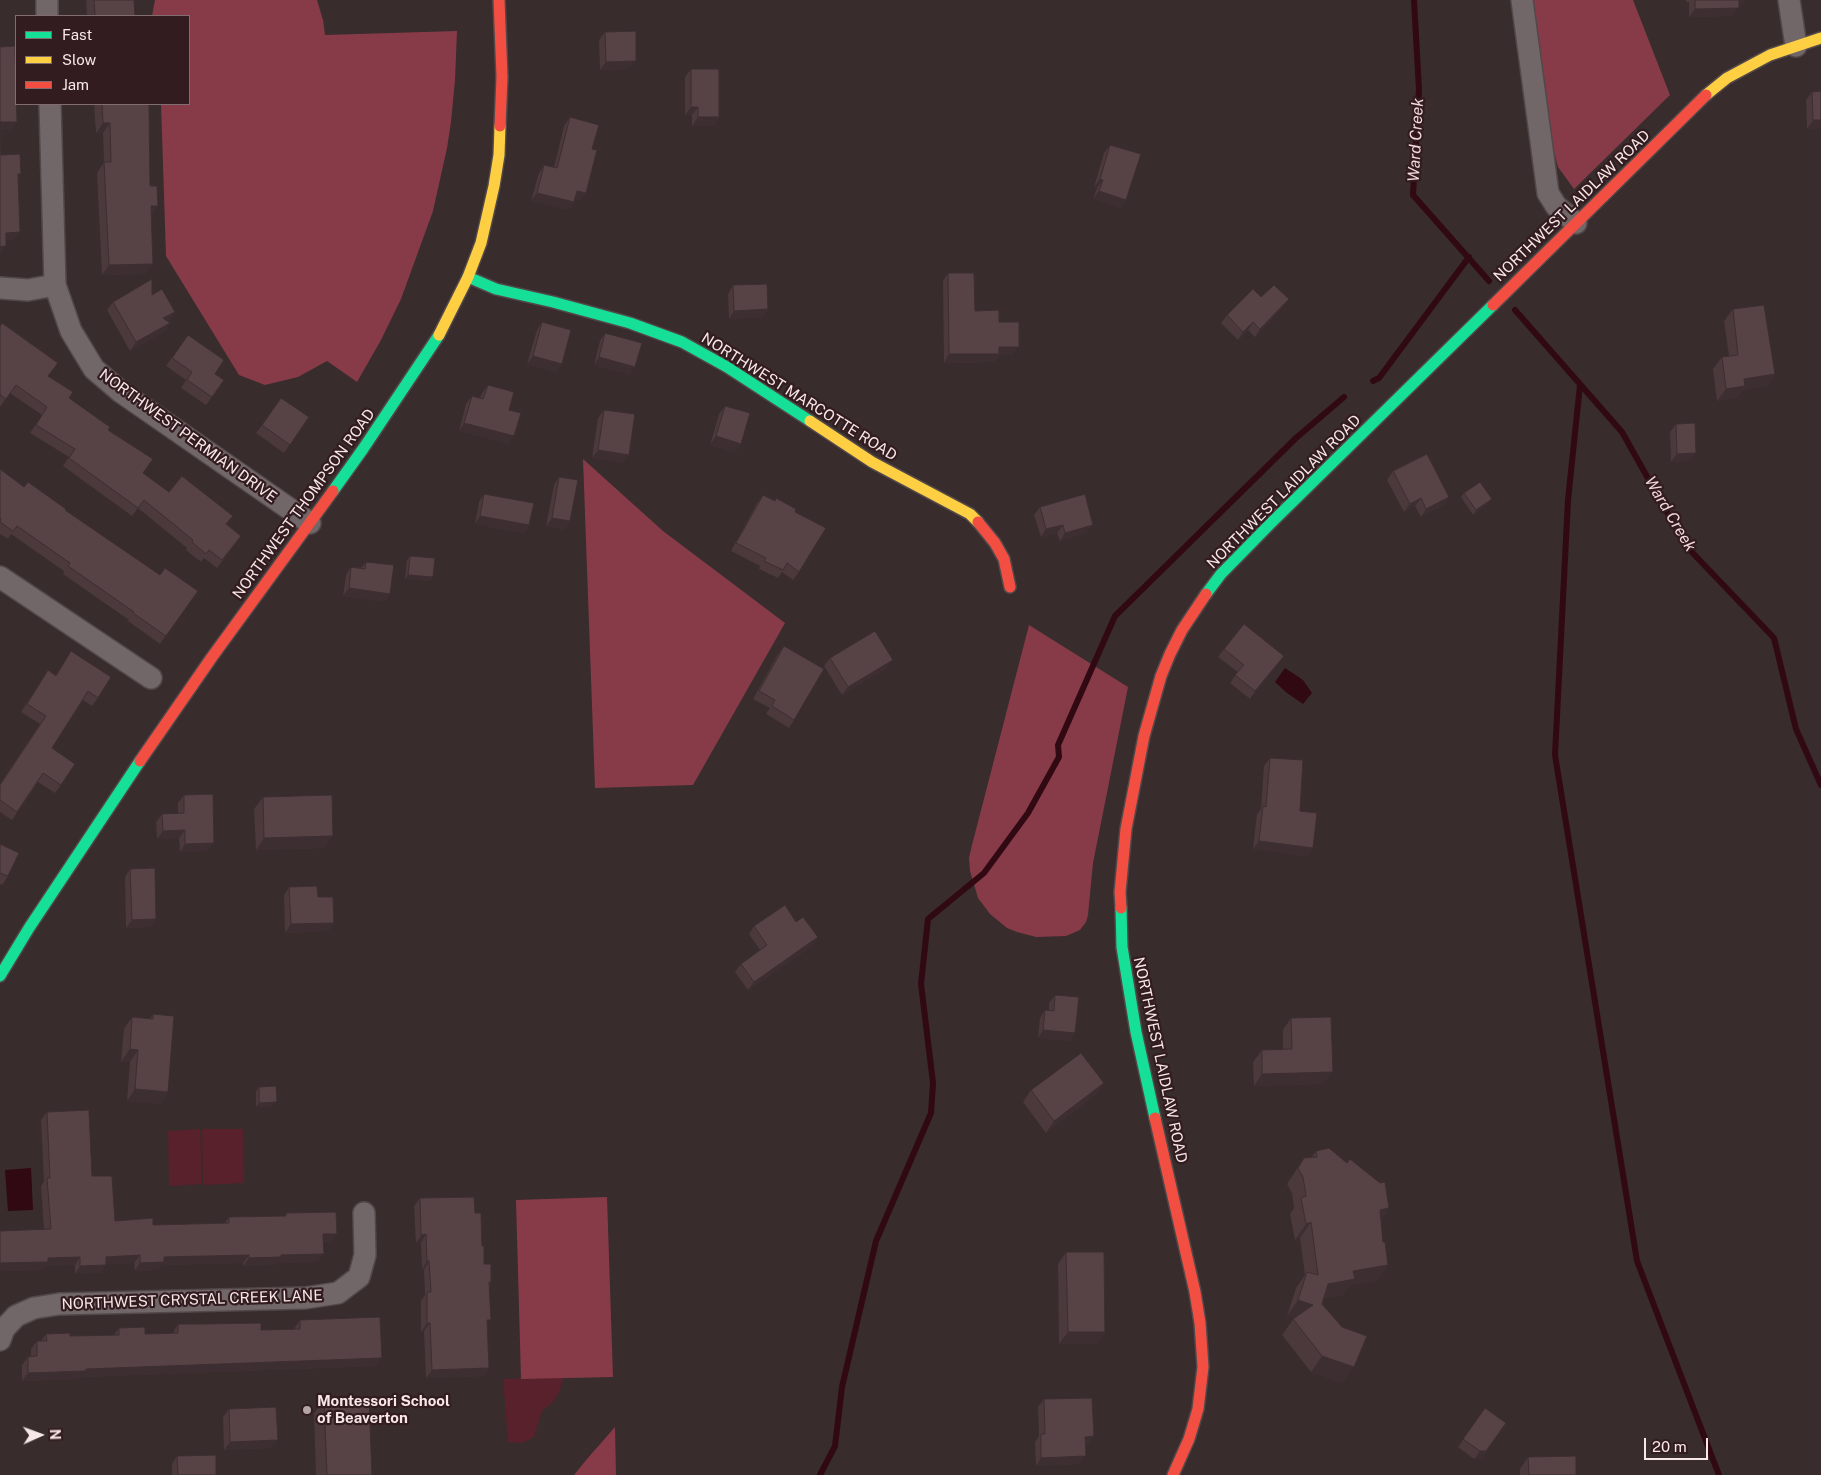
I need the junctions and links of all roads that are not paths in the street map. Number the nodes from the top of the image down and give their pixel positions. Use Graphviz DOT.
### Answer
graph roads {
  1 [pos="47,0"];
  2 [pos="499,0"];
  3 [pos="1522,0"];
  4 [pos="1789,0"];
  5 [pos="47,15"];
  6 [pos="1821,38"];
  7 [pos="1796,46"];
  8 [pos="50,105"];
  9 [pos="1576,223"];
  10 [pos="468,277"];
  11 [pos="55,285"];
  12 [pos="0,288"];
  13 [pos="310,523"];
  14 [pos="0,577"];
  15 [pos="1010,587"];
  16 [pos="151,678"];
  17 [pos="0,976"];
  18 [pos="364,1213"];
  19 [pos="0,1340"];
  20 [pos="1172,1475"];
  1 -- 5 [label="street"];
  2 -- 10 [label="street, NORTHWEST THOMPSON ROAD"];
  3 -- 9 [label="street"];
  4 -- 7 [label="street"];
  6 -- 7 [label="street, NORTHWEST LAIDLAW ROAD"];
  7 -- 9 [label="street, NORTHWEST LAIDLAW ROAD"];
  8 -- 11 [label="street, NORTHWEST PERMIAN DRIVE"];
  9 -- 20 [label="street, NORTHWEST LAIDLAW ROAD"];
  10 -- 13 [label="street, NORTHWEST THOMPSON ROAD"];
  10 -- 15 [label="street, NORTHWEST MARCOTTE ROAD"];
  11 -- 12 [label="street"];
  11 -- 13 [label="street, NORTHWEST PERMIAN DRIVE"];
  13 -- 17 [label="street, NORTHWEST THOMPSON ROAD"];
  14 -- 16 [label="street"];
  18 -- 19 [label="street, NORTHWEST CRYSTAL CREEK LANE"];
}
